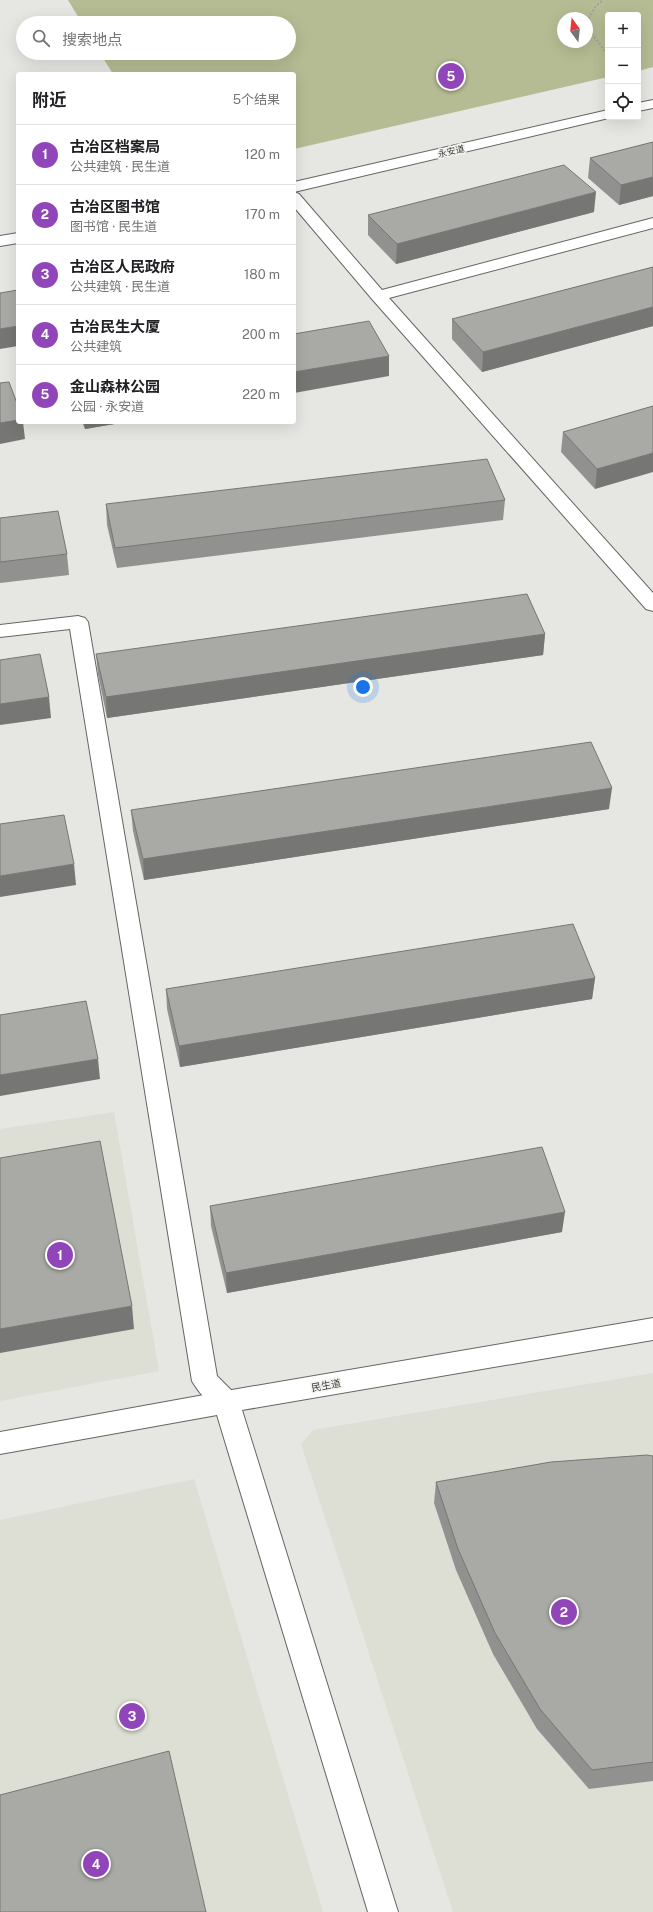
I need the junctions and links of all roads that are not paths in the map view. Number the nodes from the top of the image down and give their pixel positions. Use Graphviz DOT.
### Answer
graph roads {
  1 [pos="653,104"];
  2 [pos="641,107"];
  3 [pos="605,115"];
  4 [pos="296,187"];
  5 [pos="296,199"];
  6 [pos="653,223"];
  7 [pos="16,238"];
  8 [pos="0,241"];
  9 [pos="378,296"];
  10 [pos="653,605"];
  11 [pos="0,631"];
  12 [pos="653,1329"];
  13 [pos="226,1402"];
  14 [pos="0,1443"];
  15 [pos="384,1912"];
  1 -- 2 [label="street"];
  3 -- 4 [label="street, 永安道"];
  5 -- 9 [label="street"];
  6 -- 9 [label="street"];
  7 -- 8 [label="street"];
  9 -- 10 [label="street"];
  11 -- 13 [label="street"];
  12 -- 13 [label="street, 民生道"];
  13 -- 14 [label="street, 民生道"];
  13 -- 15 [label="street"];
}
